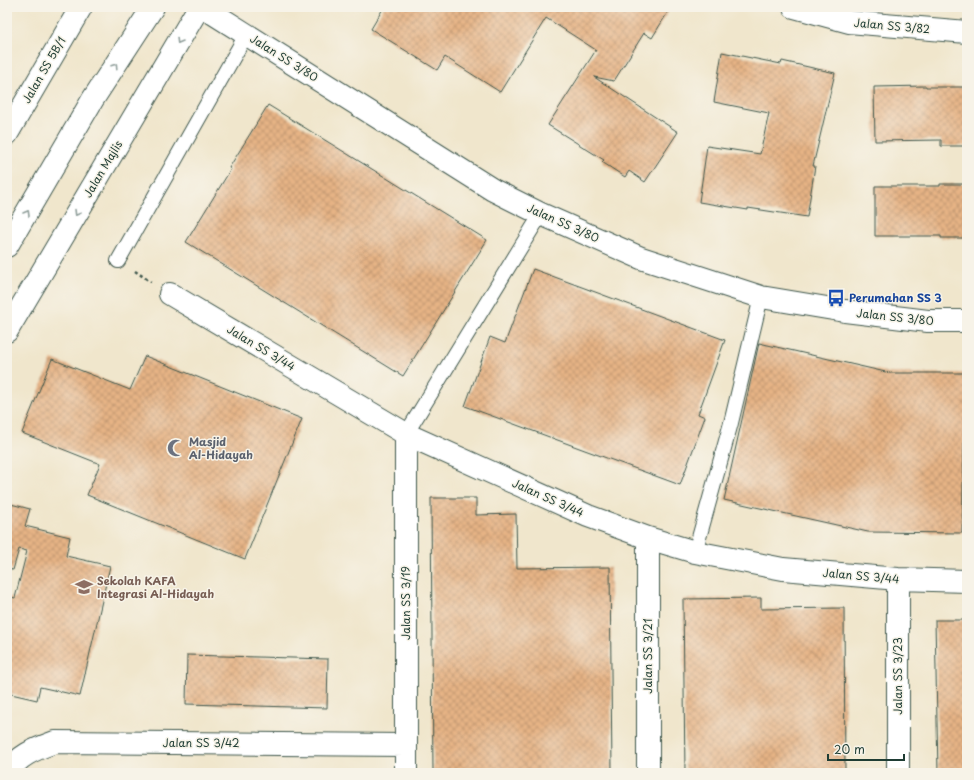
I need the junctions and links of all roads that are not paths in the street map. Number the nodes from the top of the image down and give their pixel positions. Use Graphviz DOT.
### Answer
graph roads {
  1 [pos="81,7"];
  2 [pos="153,7"];
  3 [pos="199,7"];
  4 [pos="203,7"];
  5 [pos="794,7"];
  6 [pos="967,32"];
  7 [pos="246,35"];
  8 [pos="7,134"];
  9 [pos="541,214"];
  10 [pos="7,246"];
  11 [pos="118,260"];
  12 [pos="170,294"];
  13 [pos="761,297"];
  14 [pos="967,321"];
  15 [pos="7,331"];
  16 [pos="406,434"];
  17 [pos="648,538"];
  18 [pos="695,552"];
  19 [pos="898,579"];
  20 [pos="967,580"];
  21 [pos="406,745"];
  22 [pos="8,773"];
  23 [pos="406,773"];
  24 [pos="648,773"];
  25 [pos="898,773"];
  1 -- 8 [label="street, Jalan SS 5B/1"];
  10 -- 2 [label="street, one-way"];
  3 -- 15 [label="street, Jalan Majlis, one-way"];
  4 -- 7 [label="street, Jalan SS 3/80"];
  5 -- 6 [label="street, Jalan SS 3/82"];
  7 -- 9 [label="street, Jalan SS 3/80"];
  7 -- 11 [label="lane"];
  9 -- 13 [label="street, Jalan SS 3/80"];
  9 -- 16 [label="lane"];
  12 -- 16 [label="street, Jalan SS 3/44"];
  13 -- 14 [label="street, Jalan SS 3/80"];
  13 -- 18 [label="lane"];
  16 -- 17 [label="street, Jalan SS 3/44"];
  16 -- 21 [label="street, Jalan SS 3/19"];
  17 -- 18 [label="street, Jalan SS 3/44"];
  17 -- 24 [label="street, Jalan SS 3/21"];
  18 -- 19 [label="street, Jalan SS 3/44"];
  19 -- 20 [label="street, Jalan SS 3/44"];
  19 -- 25 [label="street, Jalan SS 3/23"];
  21 -- 22 [label="street, Jalan SS 3/42"];
  21 -- 23 [label="street, Jalan SS 3/19"];
}
